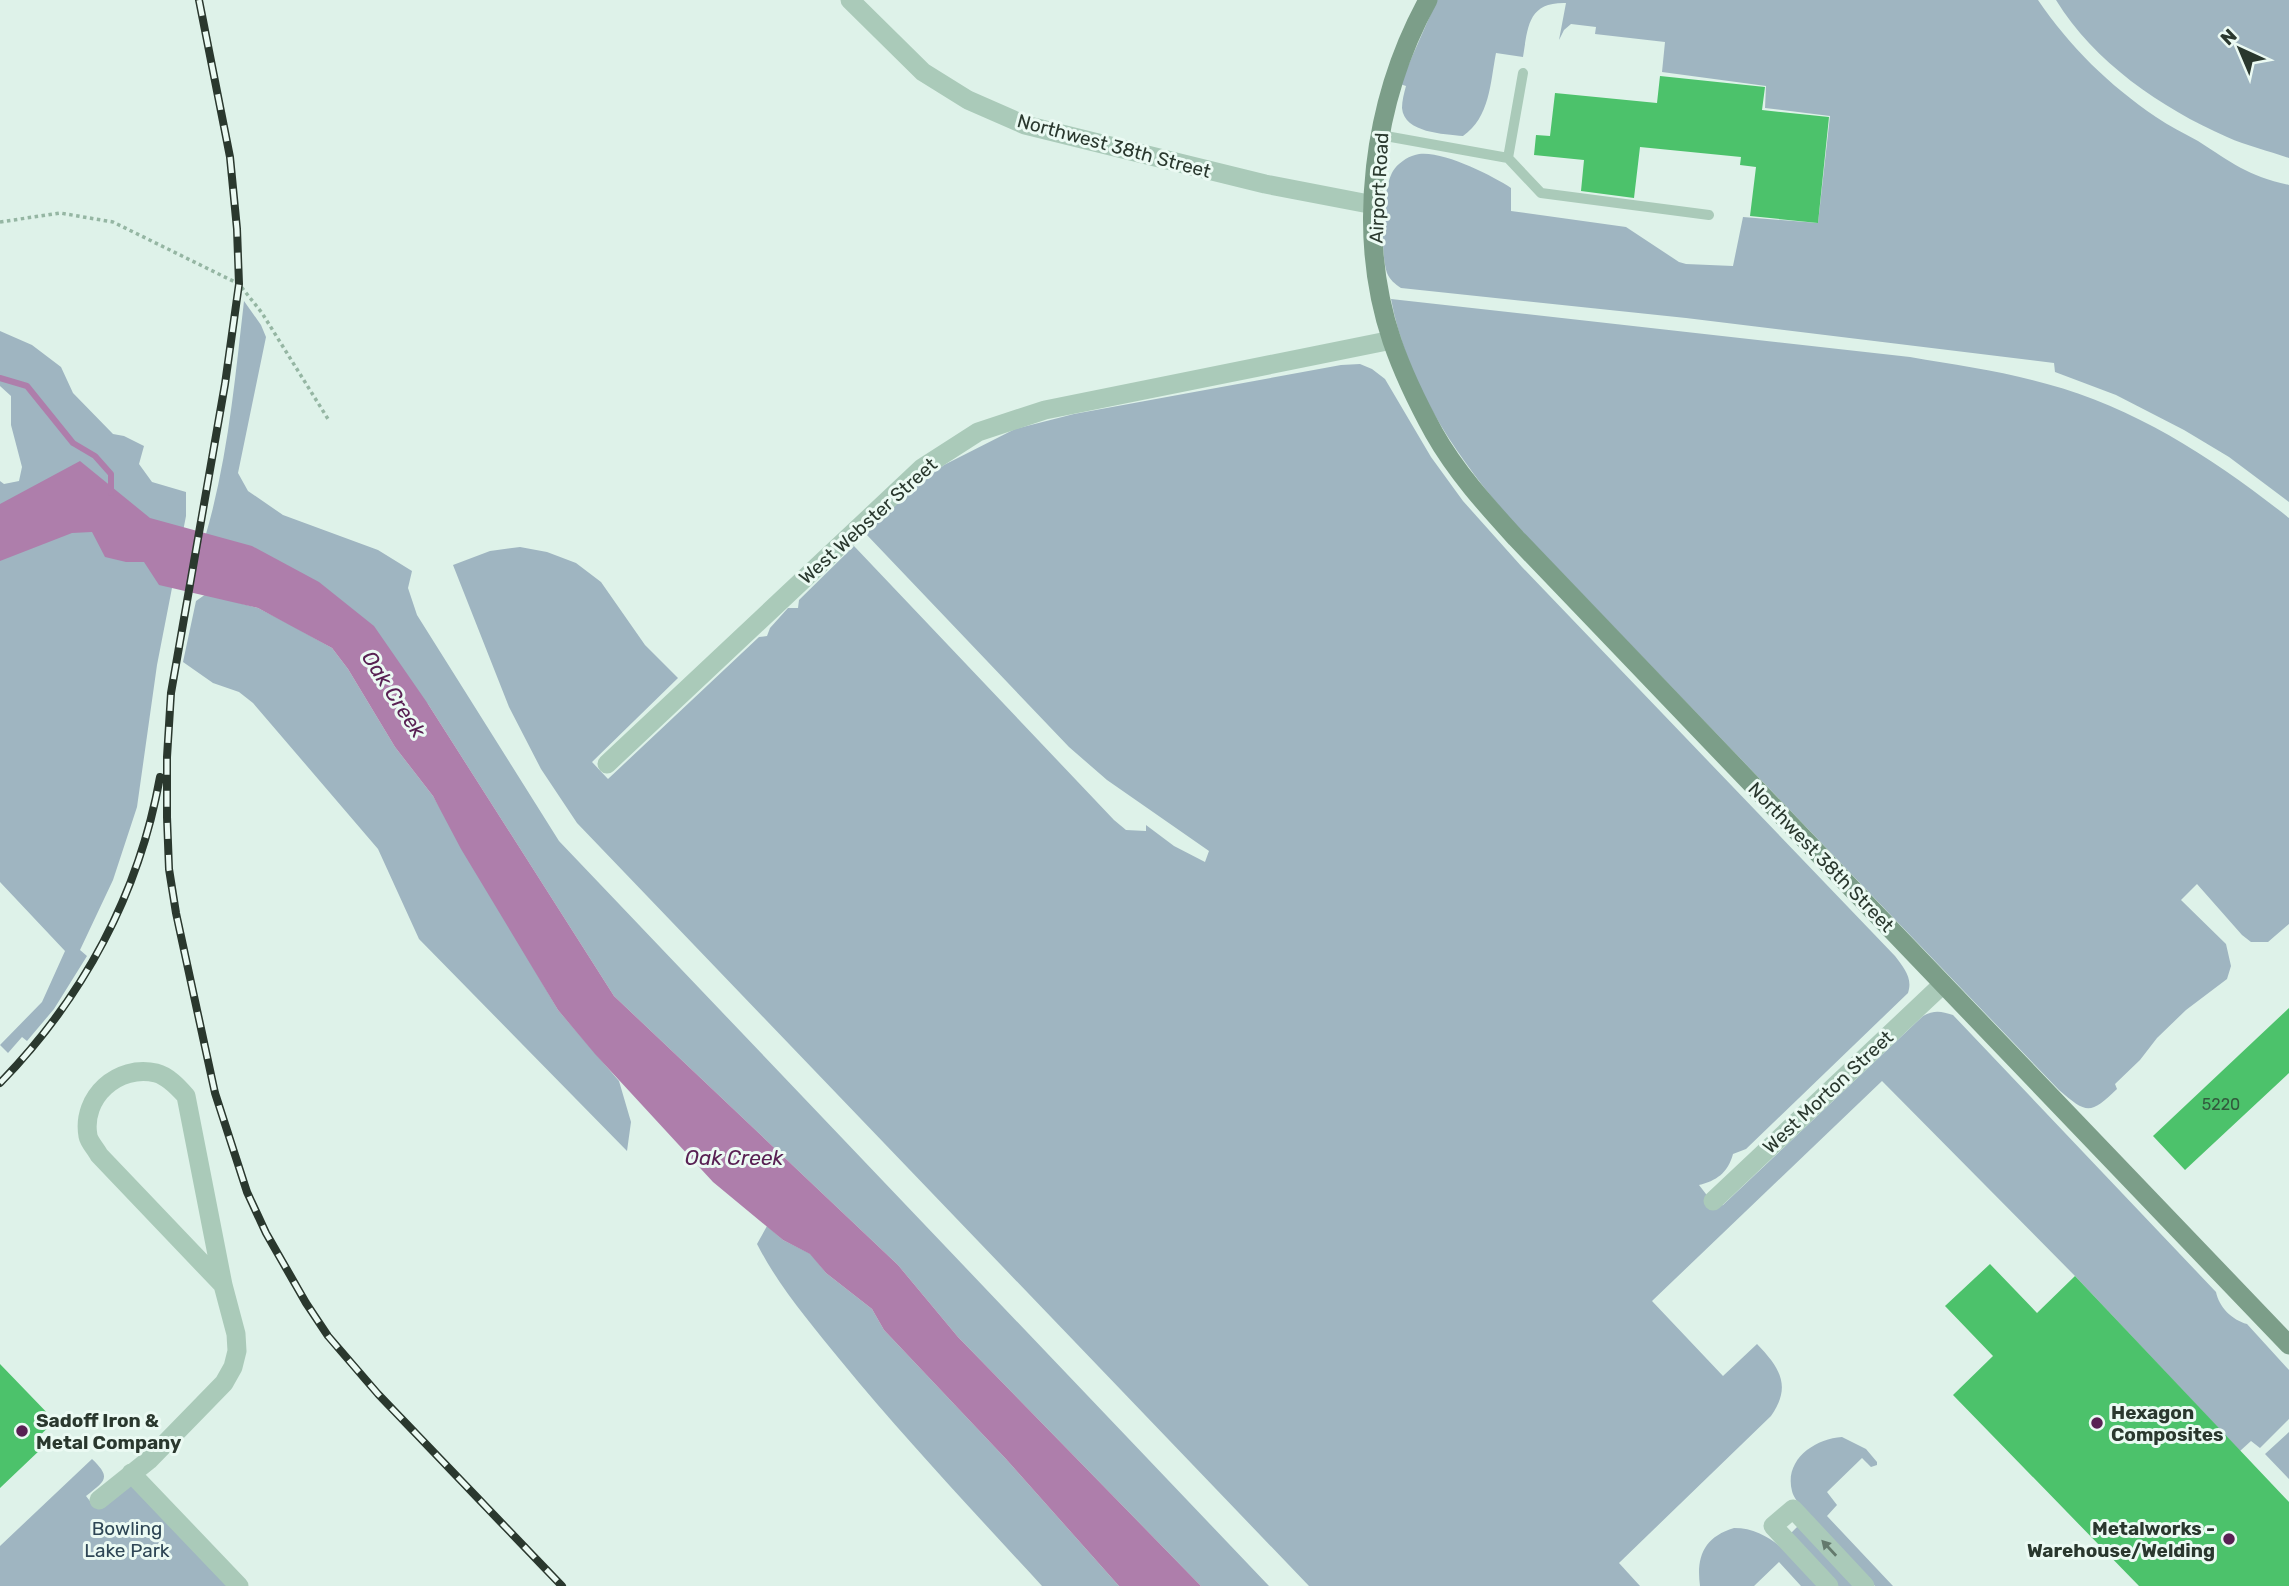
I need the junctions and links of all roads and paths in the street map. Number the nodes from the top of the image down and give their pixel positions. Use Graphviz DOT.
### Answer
graph roads {
  1 [pos="850,0"];
  2 [pos="1428,0"];
  3 [pos="1523,74"];
  4 [pos="1380,135"];
  5 [pos="1508,158"];
  6 [pos="1374,205"];
  7 [pos="1709,215"];
  8 [pos="0,222"];
  9 [pos="1392,340"];
  10 [pos="328,419"];
  11 [pos="607,764"];
  12 [pos="1943,984"];
  13 [pos="1713,1201"];
  14 [pos="223,1285"];
  15 [pos="2289,1345"];
  16 [pos="131,1473"];
  17 [pos="99,1500"];
  18 [pos="239,1586"];
  19 [pos="1829,1586"];
  20 [pos="1865,1586"];
  1 -- 6 [label="street, Northwest 38th Street"];
  2 -- 4 [label="main road, Airport Road"];
  3 -- 5 [label="lane"];
  4 -- 5 [label="lane"];
  4 -- 6 [label="main road, Airport Road"];
  5 -- 7 [label="lane"];
  6 -- 9 [label="main road, Airport Road"];
  8 -- 10 [label="path"];
  9 -- 11 [label="street, West Webster Street"];
  9 -- 12 [label="main road, Northwest 38th Street"];
  12 -- 13 [label="street, West Morton Street"];
  12 -- 15 [label="main road, Northwest 38th Street"];
  14 -- 14 [label="street"];
  14 -- 16 [label="street"];
  16 -- 17 [label="street"];
  16 -- 18 [label="street"];
  20 -- 19 [label="street, one-way"];
}
